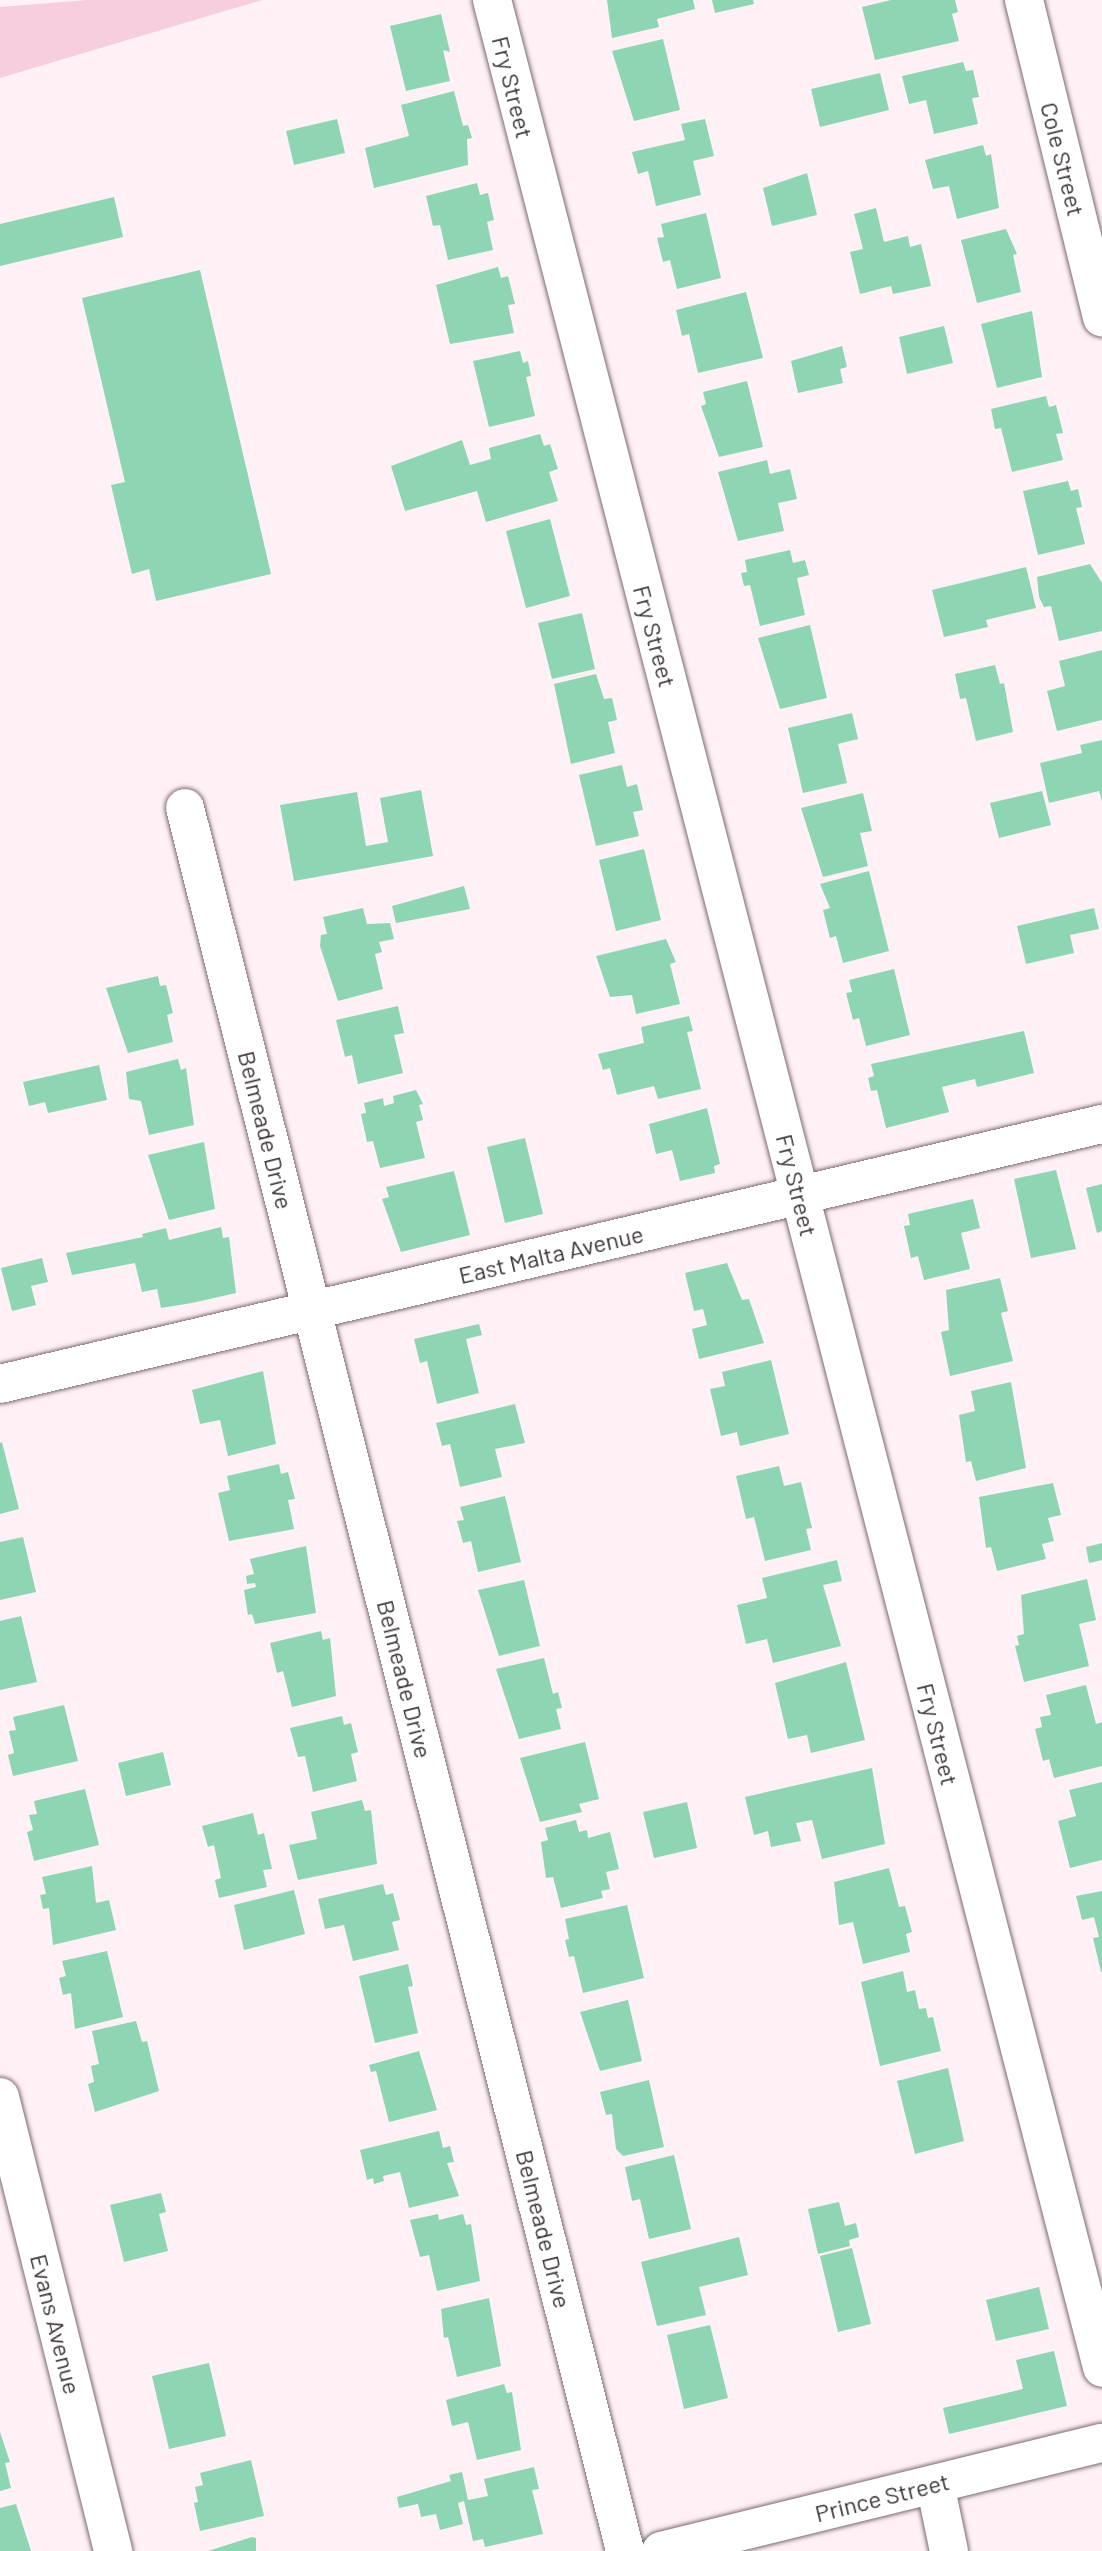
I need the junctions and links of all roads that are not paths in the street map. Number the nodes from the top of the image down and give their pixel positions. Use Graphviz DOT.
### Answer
graph roads {
  1 [pos="1024,0"];
  2 [pos="491,1"];
  3 [pos="1102,318"];
  4 [pos="185,808"];
  5 [pos="1102,1124"];
  6 [pos="799,1195"];
  7 [pos="312,1310"];
  8 [pos="0,1384"];
  9 [pos="0,2097"];
  10 [pos="1102,2368"];
  11 [pos="1102,2443"];
  12 [pos="935,2484"];
  13 [pos="764,2539"];
  14 [pos="113,2551"];
  15 [pos="625,2551"];
  16 [pos="661,2551"];
  17 [pos="949,2551"];
  1 -- 3 [label="street, Cole Street"];
  2 -- 6 [label="street, Fry Street"];
  4 -- 7 [label="street, Belmeade Drive"];
  5 -- 6 [label="street, East Malta Avenue"];
  6 -- 7 [label="street, East Malta Avenue"];
  6 -- 10 [label="street, Fry Street"];
  7 -- 8 [label="street, East Malta Avenue"];
  7 -- 15 [label="street, Belmeade Drive"];
  9 -- 14 [label="street, Evans Avenue"];
  11 -- 12 [label="street, Prince Street"];
  12 -- 13 [label="street, Prince Street"];
  12 -- 17 [label="street"];
  13 -- 16 [label="street, Prince Street"];
}
